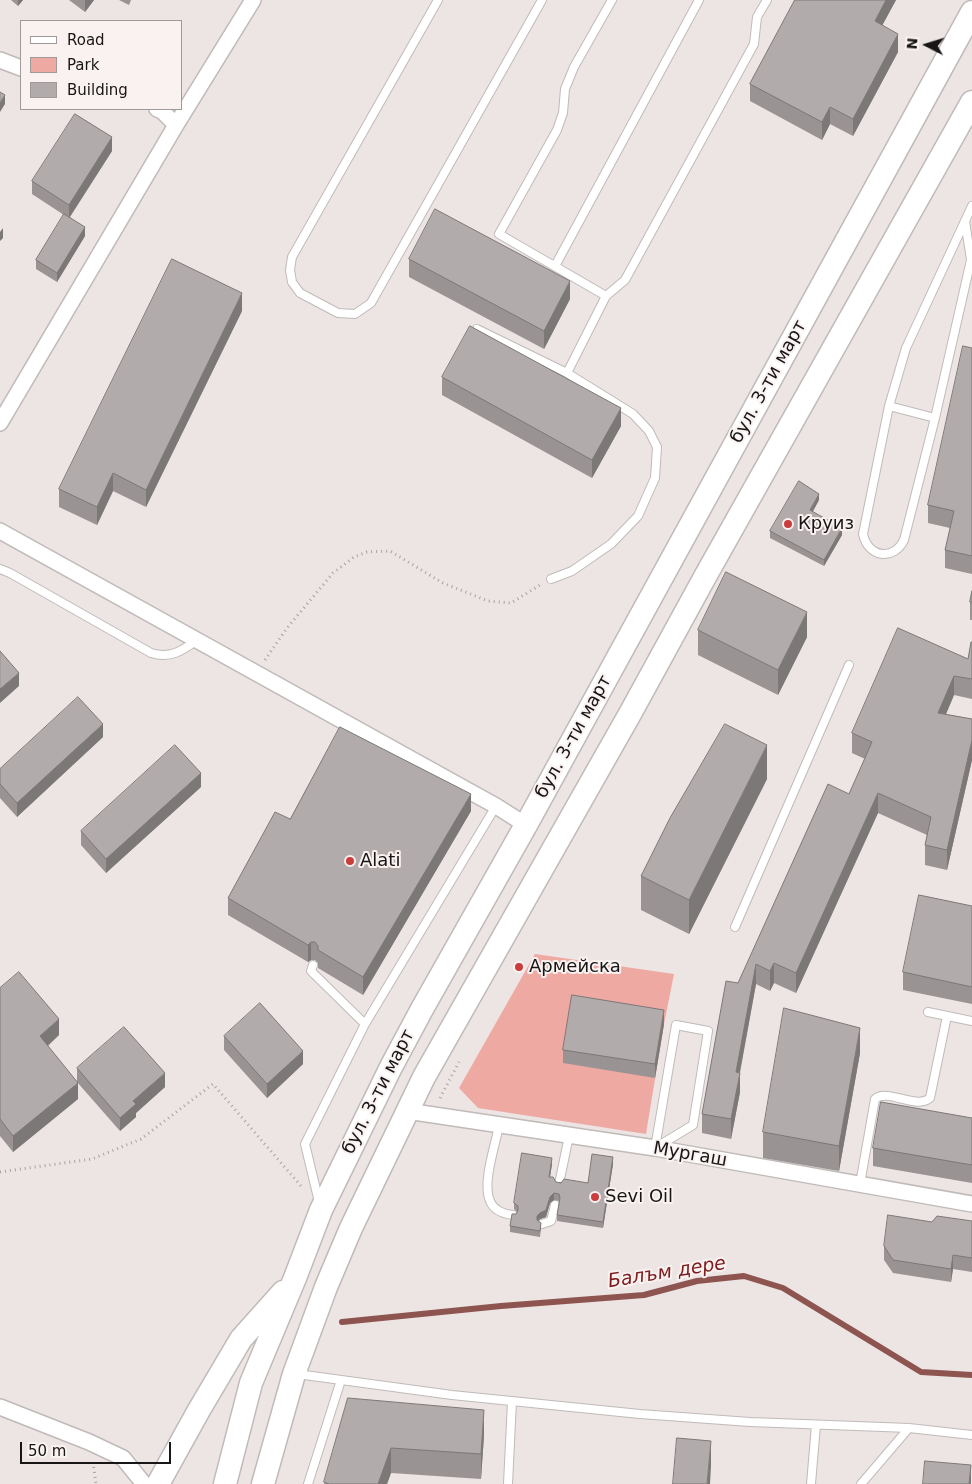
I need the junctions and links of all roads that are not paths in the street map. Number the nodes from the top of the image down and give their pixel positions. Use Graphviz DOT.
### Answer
graph roads {
  1 [pos="253,0"];
  2 [pos="438,0"];
  3 [pos="542,0"];
  4 [pos="612,0"];
  5 [pos="699,0"];
  6 [pos="767,0"];
  7 [pos="972,12"];
  8 [pos="0,60"];
  9 [pos="20,68"];
  10 [pos="972,102"];
  11 [pos="160,110"];
  12 [pos="176,125"];
  13 [pos="972,206"];
  14 [pos="965,221"];
  15 [pos="554,266"];
  16 [pos="606,296"];
  17 [pos="477,329"];
  18 [pos="567,373"];
  19 [pos="889,406"];
  20 [pos="935,418"];
  21 [pos="0,423"];
  22 [pos="0,531"];
  23 [pos="0,569"];
  24 [pos="551,579"];
  25 [pos="197,640"];
  26 [pos="849,665"];
  27 [pos="496,806"];
  28 [pos="526,825"];
  29 [pos="542,868"];
  30 [pos="735,927"];
  31 [pos="313,965"];
  32 [pos="928,1012"];
  33 [pos="948,1016"];
  34 [pos="972,1021"];
  35 [pos="365,1024"];
  36 [pos="373,1103"];
  37 [pos="407,1112"];
  38 [pos="498,1126"];
  39 [pos="569,1136"];
  40 [pos="655,1148"];
  41 [pos="559,1184"];
  42 [pos="860,1184"];
  43 [pos="972,1204"];
  44 [pos="555,1205"];
  45 [pos="321,1210"];
  46 [pos="513,1216"];
  47 [pos="542,1224"];
  48 [pos="295,1278"];
  49 [pos="294,1374"];
  50 [pos="341,1380"];
  51 [pos="512,1401"];
  52 [pos="0,1407"];
  53 [pos="816,1425"];
  54 [pos="909,1428"];
  55 [pos="972,1435"];
  56 [pos="144,1484"];
  57 [pos="158,1484"];
  58 [pos="225,1484"];
  59 [pos="263,1484"];
  60 [pos="308,1484"];
  61 [pos="508,1484"];
  62 [pos="812,1484"];
  63 [pos="861,1484"];
  1 -- 12 [label="street"];
  2 -- 3 [label="lane"];
  4 -- 15 [label="lane"];
  5 -- 15 [label="lane"];
  6 -- 16 [label="lane"];
  7 -- 28 [label="street, бул. 3-ти март"];
  8 -- 9 [label="street"];
  10 -- 29 [label="street, бул. 3-ти март"];
  11 -- 12 [label="street"];
  12 -- 21 [label="street"];
  13 -- 14 [label="lane"];
  14 -- 19 [label="lane"];
  14 -- 20 [label="lane"];
  15 -- 16 [label="lane"];
  16 -- 18 [label="lane"];
  17 -- 18 [label="lane"];
  18 -- 24 [label="lane"];
  19 -- 20 [label="lane"];
  19 -- 20 [label="lane"];
  22 -- 25 [label="street"];
  23 -- 25 [label="lane"];
  25 -- 27 [label="street"];
  26 -- 30 [label="lane"];
  27 -- 28 [label="street"];
  27 -- 35 [label="lane"];
  28 -- 29 [label="street"];
  28 -- 36 [label="street, бул. 3-ти март"];
  29 -- 37 [label="street, бул. 3-ти март"];
  31 -- 35 [label="lane"];
  32 -- 33 [label="lane"];
  33 -- 34 [label="lane"];
  33 -- 42 [label="lane"];
  35 -- 45 [label="lane"];
  36 -- 37 [label="street"];
  36 -- 45 [label="street, бул. 3-ти март"];
  37 -- 38 [label="street, Мургаш"];
  37 -- 49 [label="street, бул. 3-ти март"];
  38 -- 39 [label="street, Мургаш"];
  38 -- 46 [label="lane"];
  39 -- 40 [label="street, Мургаш"];
  39 -- 41 [label="lane"];
  40 -- 40 [label="lane"];
  40 -- 42 [label="street, Мургаш"];
  42 -- 43 [label="street, Мургаш"];
  44 -- 47 [label="lane"];
  45 -- 48 [label="street, бул. 3-ти март"];
  48 -- 57 [label="street"];
  48 -- 58 [label="street, бул. 3-ти март"];
  49 -- 50 [label="lane"];
  49 -- 59 [label="street, бул. 3-ти март"];
  50 -- 51 [label="lane"];
  50 -- 60 [label="lane"];
  51 -- 53 [label="lane"];
  51 -- 61 [label="lane"];
  52 -- 56 [label="street"];
  53 -- 54 [label="lane"];
  53 -- 62 [label="lane"];
  54 -- 55 [label="lane"];
  54 -- 63 [label="lane"];
}
